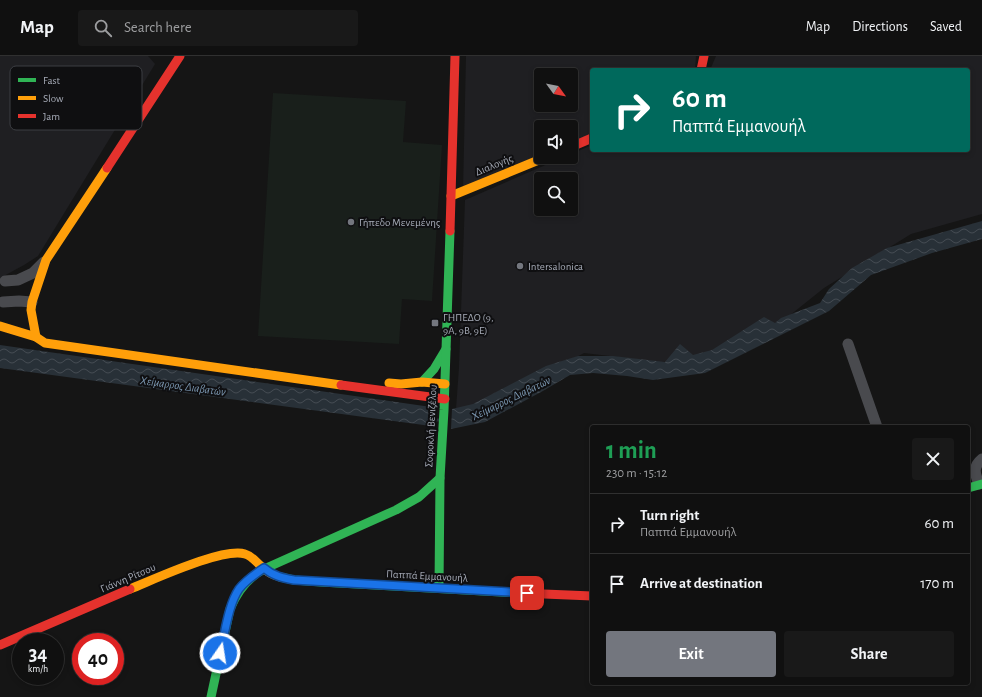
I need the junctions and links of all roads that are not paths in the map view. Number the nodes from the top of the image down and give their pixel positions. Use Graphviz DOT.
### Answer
graph roads {
  1 [pos="180,56"];
  2 [pos="455,56"];
  3 [pos="704,56"];
  4 [pos="701,68"];
  5 [pos="142,114"];
  6 [pos="131,130"];
  7 [pos="590,139"];
  8 [pos="578,144"];
  9 [pos="534,162"];
  10 [pos="451,196"];
  11 [pos="46,260"];
  12 [pos="5,281"];
  13 [pos="3,302"];
  14 [pos="32,302"];
  15 [pos="0,326"];
  16 [pos="36,338"];
  17 [pos="848,344"];
  18 [pos="446,348"];
  19 [pos="422,382"];
  20 [pos="445,384"];
  21 [pos="445,399"];
  22 [pos="876,425"];
  23 [pos="982,459"];
  24 [pos="440,478"];
  25 [pos="981,484"];
  26 [pos="970,487"];
  27 [pos="264,568"];
  28 [pos="439,588"];
  29 [pos="590,596"];
  30 [pos="0,645"];
  31 [pos="210,697"];
  1 -- 5 [label="street"];
  2 -- 10 [label="street, Σοφοκλή Βενιζέλου"];
  3 -- 4 [label="street"];
  6 -- 11 [label="street"];
  7 -- 8 [label="street"];
  9 -- 10 [label="street, Διαλογής"];
  10 -- 18 [label="street, Σοφοκλή Βενιζέλου"];
  11 -- 12 [label="street"];
  11 -- 14 [label="street"];
  13 -- 14 [label="street"];
  14 -- 16 [label="street"];
  15 -- 16 [label="street"];
  16 -- 19 [label="street"];
  16 -- 21 [label="street"];
  17 -- 22 [label="street"];
  18 -- 19 [label="street"];
  18 -- 20 [label="street, Σοφοκλή Βενιζέλου"];
  19 -- 20 [label="street"];
  20 -- 21 [label="street, Σοφοκλή Βενιζέλου"];
  21 -- 24 [label="street, Σοφοκλή Βενιζέλου"];
  23 -- 25 [label="street"];
  24 -- 27 [label="street, Σοφοκλή Βενιζέλου"];
  24 -- 28 [label="street"];
  25 -- 26 [label="street"];
  27 -- 28 [label="street, Παππά Εμμανουήλ"];
  27 -- 30 [label="street, Γιάννη Ρίτσου"];
  27 -- 31 [label="street, Σοφοκλή Βενιζέλου"];
  28 -- 29 [label="street, Παππά Εμμανουήλ"];
}
